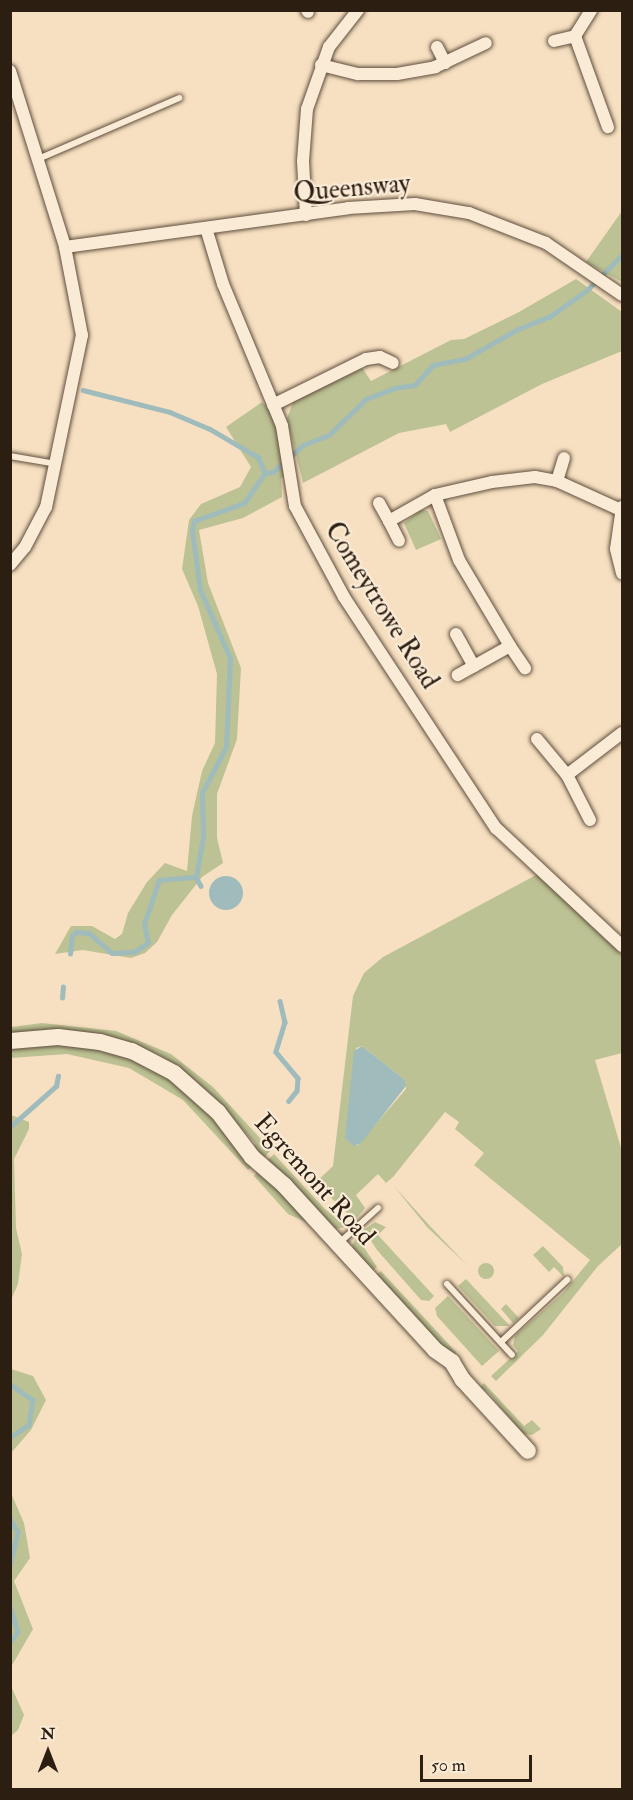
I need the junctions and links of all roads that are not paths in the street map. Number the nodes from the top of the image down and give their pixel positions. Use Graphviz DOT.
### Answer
graph roads {
  1 [pos="358,10"];
  2 [pos="591,10"];
  3 [pos="575,36"];
  4 [pos="554,41"];
  5 [pos="486,43"];
  6 [pos="437,47"];
  7 [pos="445,63"];
  8 [pos="321,65"];
  9 [pos="10,71"];
  10 [pos="179,98"];
  11 [pos="608,127"];
  12 [pos="39,159"];
  13 [pos="306,215"];
  14 [pos="206,228"];
  15 [pos="65,247"];
  16 [pos="619,293"];
  17 [pos="393,363"];
  18 [pos="273,405"];
  19 [pos="10,456"];
  20 [pos="564,458"];
  21 [pos="57,464"];
  22 [pos="557,481"];
  23 [pos="435,495"];
  24 [pos="379,503"];
  25 [pos="622,509"];
  26 [pos="389,521"];
  27 [pos="399,541"];
  28 [pos="10,565"];
  29 [pos="622,573"];
  30 [pos="456,634"];
  31 [pos="510,646"];
  32 [pos="474,666"];
  33 [pos="525,668"];
  34 [pos="459,675"];
  35 [pos="622,733"];
  36 [pos="537,739"];
  37 [pos="567,775"];
  38 [pos="590,820"];
  39 [pos="622,946"];
  40 [pos="10,1041"];
  41 [pos="378,1208"];
  42 [pos="338,1244"];
  43 [pos="567,1280"];
  44 [pos="447,1284"];
  45 [pos="501,1342"];
  46 [pos="512,1355"];
  47 [pos="528,1451"];
  1 -- 8 [label="street"];
  2 -- 3 [label="street"];
  3 -- 4 [label="street"];
  3 -- 11 [label="street"];
  5 -- 7 [label="street"];
  6 -- 7 [label="street"];
  7 -- 8 [label="street"];
  8 -- 13 [label="street"];
  9 -- 12 [label="street"];
  10 -- 12 [label="lane"];
  12 -- 15 [label="street"];
  13 -- 14 [label="street, Queensway"];
  13 -- 16 [label="street, Queensway"];
  14 -- 15 [label="street, Queensway"];
  14 -- 18 [label="street, Comeytrowe Road"];
  15 -- 21 [label="street"];
  17 -- 18 [label="street"];
  18 -- 39 [label="street, Comeytrowe Road"];
  19 -- 21 [label="lane"];
  20 -- 22 [label="street"];
  21 -- 28 [label="street"];
  22 -- 23 [label="street"];
  22 -- 25 [label="street"];
  23 -- 26 [label="street"];
  23 -- 31 [label="street"];
  24 -- 26 [label="street"];
  25 -- 29 [label="street"];
  26 -- 27 [label="street"];
  30 -- 32 [label="street"];
  31 -- 32 [label="street"];
  31 -- 33 [label="street"];
  32 -- 34 [label="street"];
  35 -- 37 [label="street"];
  36 -- 37 [label="street"];
  37 -- 38 [label="street"];
  40 -- 42 [label="street, Egremont Road"];
  41 -- 42 [label="lane"];
  42 -- 47 [label="street, Egremont Road"];
  43 -- 45 [label="lane"];
  44 -- 45 [label="lane"];
  45 -- 46 [label="lane"];
}
